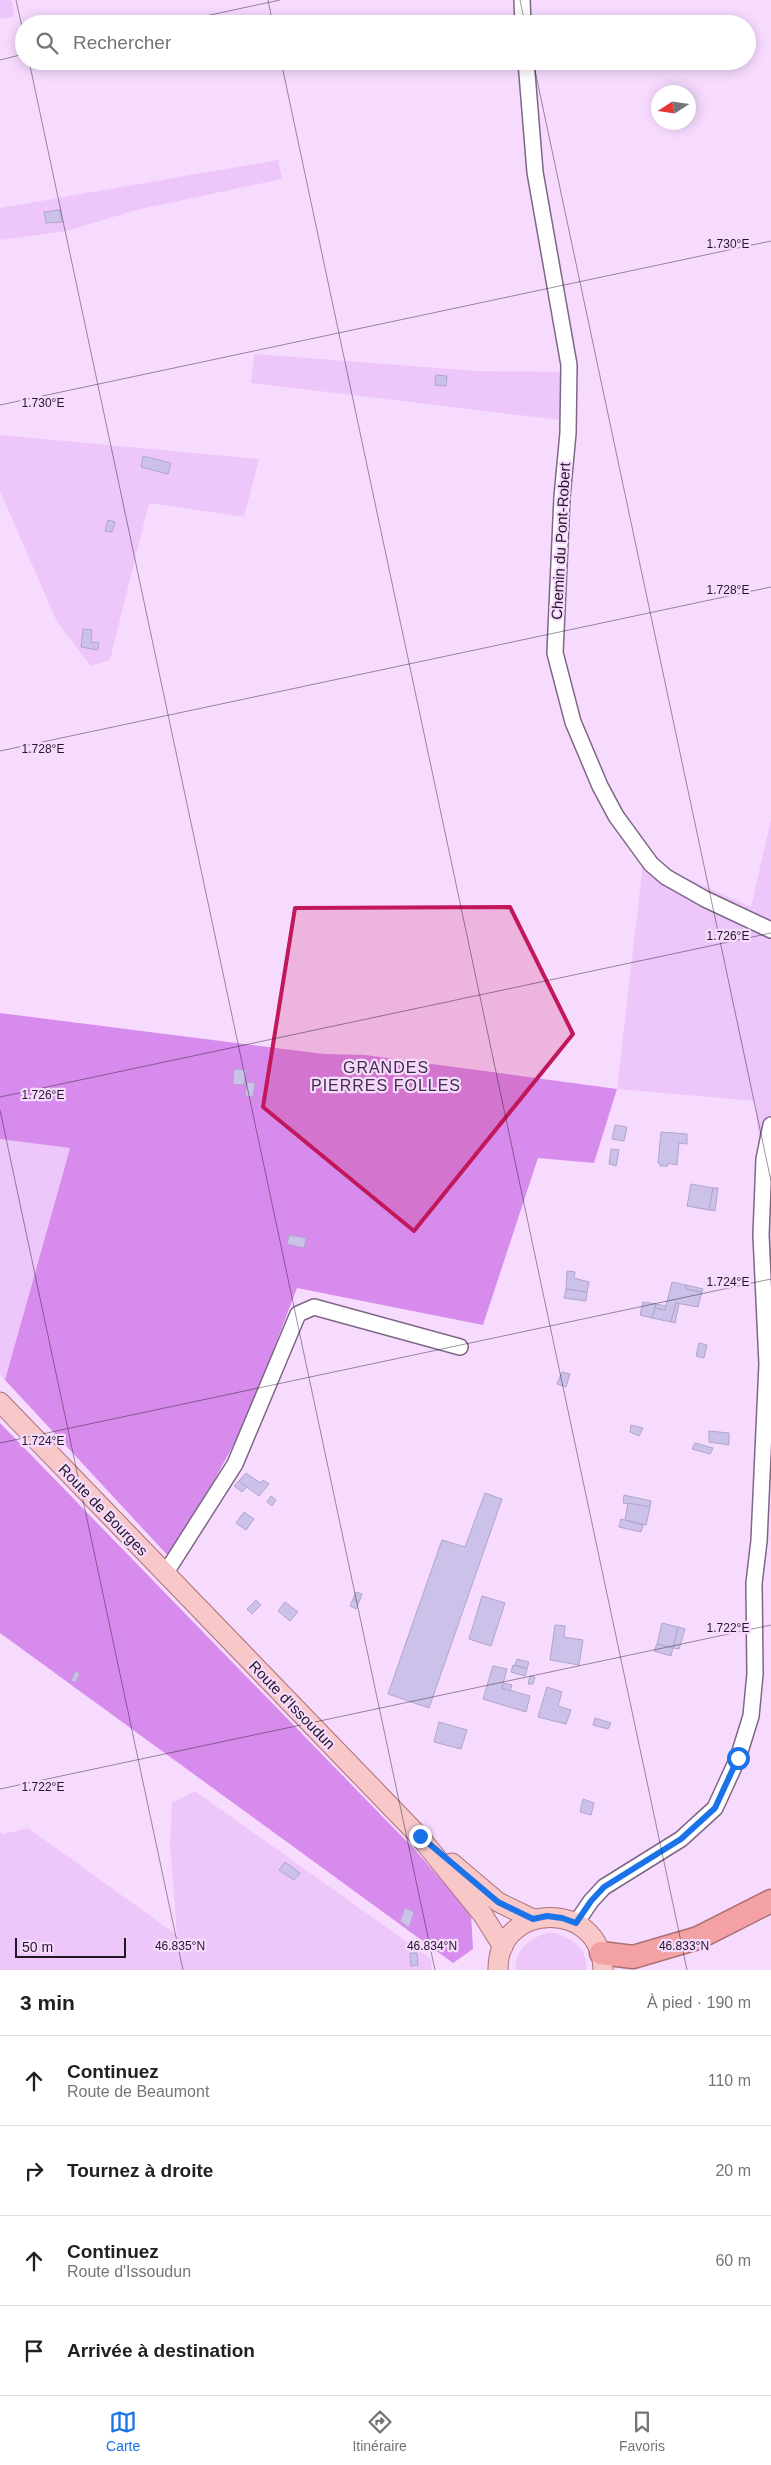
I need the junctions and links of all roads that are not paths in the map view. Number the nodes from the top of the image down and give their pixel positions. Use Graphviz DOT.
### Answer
graph roads {
  1 [pos="522,0"];
  2 [pos="523,15"];
  3 [pos="527,70"];
  4 [pos="771,930"];
  5 [pos="771,1124"];
  6 [pos="460,1347"];
  7 [pos="0,1402"];
  8 [pos="165,1574"];
  9 [pos="420,1836"];
  10 [pos="771,1901"];
  11 [pos="533,1919"];
  12 [pos="576,1923"];
  13 [pos="502,1947"];
  14 [pos="602,1962"];
  15 [pos="498,1970"];
  1 -- 2 [label="street"];
  3 -- 4 [label="street, Chemin du Pont-Robert"];
  5 -- 12 [label="street"];
  6 -- 8 [label="street"];
  7 -- 8 [label="main road, Route de Bourges"];
  8 -- 9 [label="main road, Route d'Issoudun"];
  9 -- 11 [label="main road, Route d'Issoudun"];
  9 -- 13 [label="main road, Route d'Issoudun"];
  10 -- 14 [label="highway"];
  11 -- 12 [label="main road"];
  11 -- 13 [label="main road"];
  12 -- 14 [label="main road"];
  13 -- 15 [label="main road"];
}
